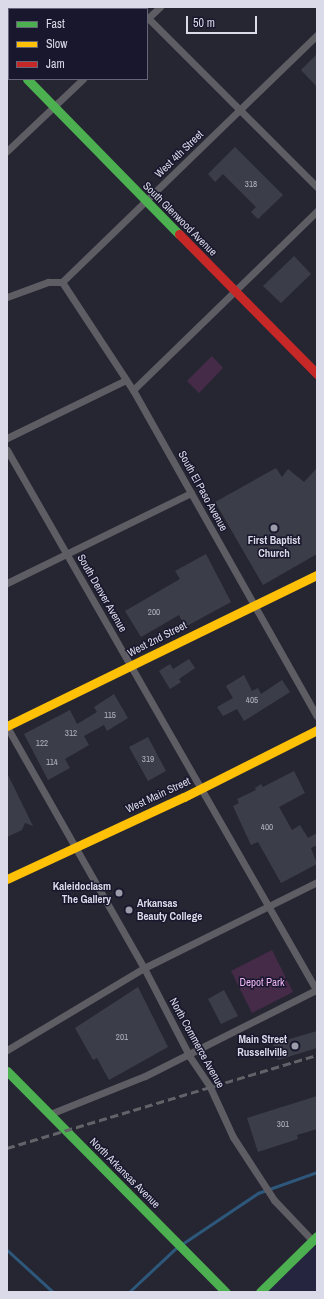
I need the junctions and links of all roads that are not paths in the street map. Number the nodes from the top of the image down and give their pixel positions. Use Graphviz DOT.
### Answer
graph roads {
  1 [pos="160,7"];
  2 [pos="148,17"];
  3 [pos="148,19"];
  4 [pos="317,35"];
  5 [pos="28,80"];
  6 [pos="82,80"];
  7 [pos="54,106"];
  8 [pos="240,110"];
  9 [pos="7,151"];
  10 [pos="317,187"];
  11 [pos="145,201"];
  12 [pos="317,211"];
  13 [pos="62,282"];
  14 [pos="233,290"];
  15 [pos="7,297"];
  16 [pos="317,374"];
  17 [pos="126,380"];
  18 [pos="133,390"];
  19 [pos="7,438"];
  20 [pos="7,450"];
  21 [pos="191,493"];
  22 [pos="66,554"];
  23 [pos="317,575"];
  24 [pos="7,583"];
  25 [pos="254,604"];
  26 [pos="132,666"];
  27 [pos="317,716"];
  28 [pos="7,726"];
  29 [pos="317,730"];
  30 [pos="202,788"];
  31 [pos="75,846"];
  32 [pos="7,879"];
  33 [pos="317,882"];
  34 [pos="268,905"];
  35 [pos="144,968"];
  36 [pos="317,990"];
  37 [pos="7,1050"];
  38 [pos="190,1053"];
  39 [pos="7,1071"];
  40 [pos="50,1114"];
  41 [pos="315,1238"];
  42 [pos="226,1292"];
  43 [pos="260,1292"];
  1 -- 2 [label="street"];
  3 -- 8 [label="street"];
  4 -- 8 [label="street, West 4th Street"];
  5 -- 7 [label="main road, South Glenwood Avenue"];
  6 -- 7 [label="street"];
  7 -- 9 [label="street"];
  7 -- 11 [label="main road, South Glenwood Avenue"];
  8 -- 10 [label="street"];
  8 -- 11 [label="street, West 4th Street"];
  11 -- 13 [label="street, West 4th Street"];
  11 -- 14 [label="main road, South Glenwood Avenue"];
  12 -- 14 [label="street"];
  13 -- 15 [label="street"];
  13 -- 17 [label="street, South El Paso Avenue"];
  14 -- 16 [label="main road, South Glenwood Avenue"];
  14 -- 18 [label="street"];
  17 -- 18 [label="street, South El Paso Avenue"];
  17 -- 19 [label="street"];
  18 -- 21 [label="street, South El Paso Avenue"];
  20 -- 22 [label="street, South Denver Avenue"];
  21 -- 22 [label="street"];
  21 -- 25 [label="street, South El Paso Avenue"];
  22 -- 24 [label="street"];
  22 -- 26 [label="street, South Denver Avenue"];
  23 -- 25 [label="main road, West 2nd Street"];
  25 -- 26 [label="main road, West 2nd Street"];
  25 -- 27 [label="street, South El Paso Avenue"];
  26 -- 28 [label="main road, West 2nd Street"];
  26 -- 30 [label="street, South Denver Avenue"];
  28 -- 31 [label="street, North Commerce Avenue"];
  29 -- 30 [label="main road, West Main Street"];
  30 -- 31 [label="main road, West Main Street"];
  30 -- 34 [label="street, South Denver Avenue"];
  31 -- 32 [label="main road, West Main Street"];
  31 -- 35 [label="street, North Commerce Avenue"];
  33 -- 34 [label="street"];
  34 -- 35 [label="street"];
  34 -- 36 [label="street, South Denver Avenue"];
  35 -- 37 [label="street"];
  35 -- 38 [label="street, North Commerce Avenue"];
  36 -- 38 [label="street"];
  38 -- 40 [label="street"];
  38 -- 41 [label="street, North Commerce Avenue"];
  39 -- 40 [label="main road, North Arkansas Avenue"];
  40 -- 42 [label="main road, North Arkansas Avenue"];
  41 -- 43 [label="main road"];
}
